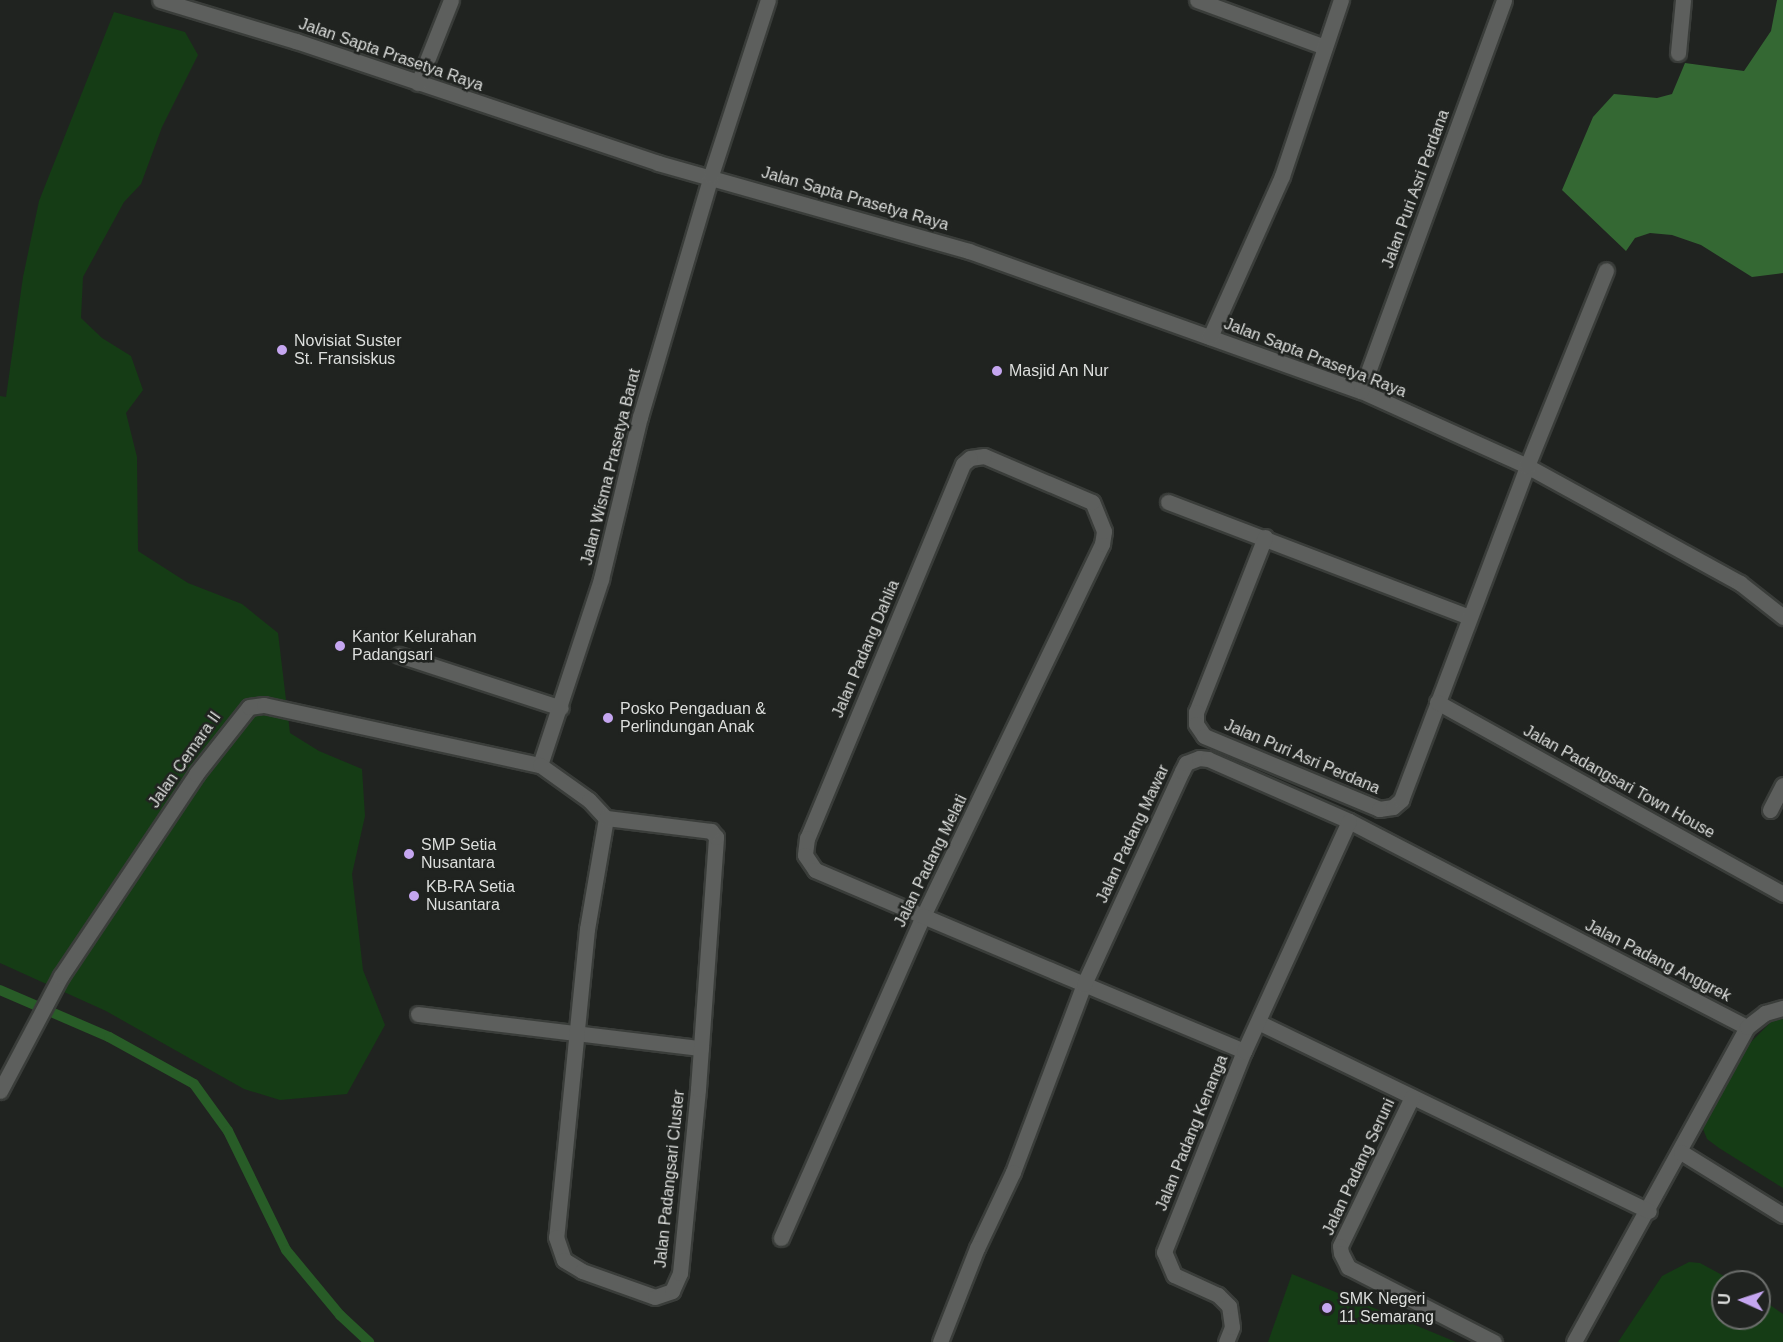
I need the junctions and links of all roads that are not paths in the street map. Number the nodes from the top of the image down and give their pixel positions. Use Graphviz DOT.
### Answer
graph roads {
  1 [pos="160,0"];
  2 [pos="451,0"];
  3 [pos="768,0"];
  4 [pos="1197,0"];
  5 [pos="1341,0"];
  6 [pos="1504,0"];
  7 [pos="1683,0"];
  8 [pos="1325,47"];
  9 [pos="1678,53"];
  10 [pos="418,83"];
  11 [pos="711,175"];
  12 [pos="1606,270"];
  13 [pos="1210,337"];
  14 [pos="1360,391"];
  15 [pos="1527,466"];
  16 [pos="1168,501"];
  17 [pos="1092,502"];
  18 [pos="1265,537"];
  19 [pos="1469,617"];
  20 [pos="1783,617"];
  21 [pos="399,655"];
  22 [pos="1437,702"];
  23 [pos="561,708"];
  24 [pos="540,765"];
  25 [pos="1783,786"];
  26 [pos="1770,810"];
  27 [pos="606,818"];
  28 [pos="1349,821"];
  29 [pos="1783,894"];
  30 [pos="923,916"];
  31 [pos="1084,984"];
  32 [pos="1783,1008"];
  33 [pos="418,1014"];
  34 [pos="1258,1022"];
  35 [pos="1747,1027"];
  36 [pos="576,1032"];
  37 [pos="701,1048"];
  38 [pos="1244,1051"];
  39 [pos="0,1091"];
  40 [pos="1412,1096"];
  41 [pos="1681,1152"];
  42 [pos="1649,1211"];
  43 [pos="1783,1215"];
  44 [pos="781,1238"];
  45 [pos="940,1342"];
  46 [pos="1226,1342"];
  47 [pos="1494,1342"];
  48 [pos="1574,1342"];
  1 -- 10 [label="street, Jalan Sapta Prasetya Raya"];
  2 -- 10 [label="street"];
  3 -- 11 [label="street, Jalan Wisma Prasetya Barat"];
  4 -- 8 [label="street"];
  5 -- 8 [label="street"];
  6 -- 14 [label="street, Jalan Puri Asri Perdana"];
  7 -- 9 [label="street"];
  8 -- 13 [label="street"];
  10 -- 11 [label="street, Jalan Sapta Prasetya Raya"];
  11 -- 13 [label="street, Jalan Sapta Prasetya Raya"];
  11 -- 23 [label="street, Jalan Wisma Prasetya Barat"];
  12 -- 15 [label="street, Jalan Puri Asri Perdana"];
  13 -- 14 [label="street, Jalan Sapta Prasetya Raya"];
  14 -- 15 [label="street, Jalan Sapta Prasetya Raya"];
  15 -- 19 [label="street, Jalan Puri Asri Perdana"];
  15 -- 20 [label="street"];
  16 -- 18 [label="street"];
  17 -- 30 [label="street, Jalan Padang Melati"];
  17 -- 30 [label="street, Jalan Padang Dahlia"];
  18 -- 19 [label="street"];
  18 -- 22 [label="street, Jalan Puri Asri Perdana"];
  19 -- 22 [label="street, Jalan Puri Asri Perdana"];
  21 -- 23 [label="street"];
  22 -- 29 [label="street, Jalan Padangsari Town House"];
  23 -- 24 [label="street, Jalan Wisma Prasetya Barat"];
  24 -- 27 [label="street"];
  24 -- 39 [label="street, Jalan Cemara II"];
  25 -- 26 [label="street"];
  27 -- 36 [label="street, Jalan Padangsari Cluster"];
  27 -- 37 [label="street, Jalan Padangsari Cluster"];
  28 -- 31 [label="street, Jalan Padang Mawar"];
  28 -- 34 [label="street"];
  28 -- 35 [label="street, Jalan Padang Anggrek"];
  30 -- 31 [label="street"];
  30 -- 44 [label="street, Jalan Padang Melati"];
  31 -- 38 [label="street, Jalan Padang Kenanga"];
  31 -- 45 [label="street, Jalan Padang Mawar"];
  32 -- 35 [label="street"];
  33 -- 36 [label="street"];
  34 -- 38 [label="street"];
  34 -- 40 [label="street, Jalan Padang Seruni"];
  35 -- 41 [label="street"];
  36 -- 37 [label="street"];
  36 -- 37 [label="street, Jalan Padangsari Cluster"];
  38 -- 46 [label="street, Jalan Padang Kenanga"];
  40 -- 42 [label="street, Jalan Padang Seruni"];
  40 -- 47 [label="street, Jalan Padang Seruni"];
  41 -- 42 [label="street"];
  41 -- 43 [label="street"];
  42 -- 48 [label="street"];
}
